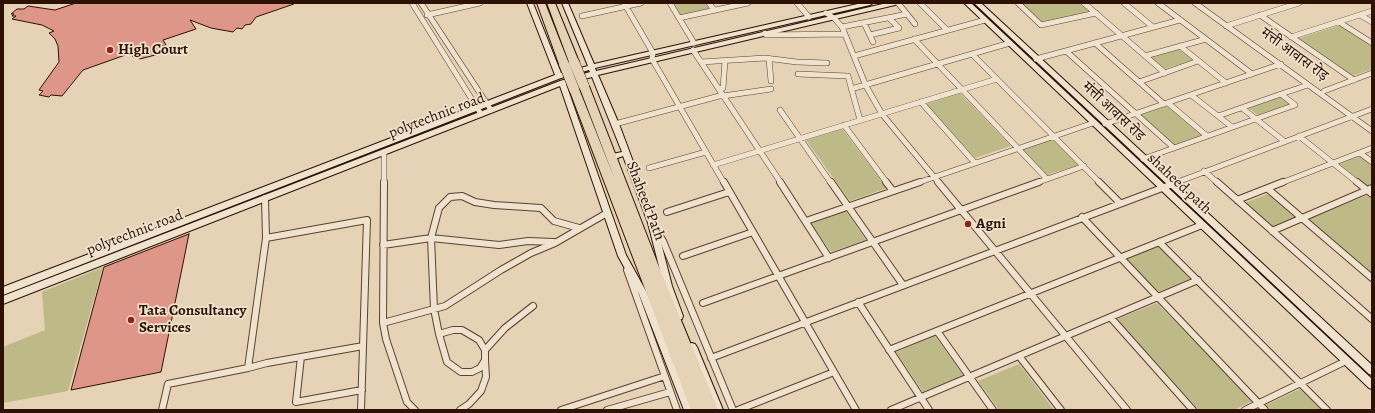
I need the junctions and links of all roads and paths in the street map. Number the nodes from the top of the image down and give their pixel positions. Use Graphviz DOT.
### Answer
graph roads {
  1 [pos="412,3"];
  2 [pos="421,3"];
  3 [pos="480,3"];
  4 [pos="530,3"];
  5 [pos="541,3"];
  6 [pos="551,3"];
  7 [pos="566,3"];
  8 [pos="641,3"];
  9 [pos="670,3"];
  10 [pos="709,3"];
  11 [pos="748,3"];
  12 [pos="797,3"];
  13 [pos="870,3"];
  14 [pos="897,3"];
  15 [pos="920,3"];
  16 [pos="967,3"];
  17 [pos="976,3"];
  18 [pos="1018,3"];
  19 [pos="1084,3"];
  20 [pos="1124,3"];
  21 [pos="1158,3"];
  22 [pos="1195,3"];
  23 [pos="1201,3"];
  24 [pos="1298,3"];
  25 [pos="625,5"];
  26 [pos="714,10"];
  27 [pos="1372,11"];
  28 [pos="826,13"];
  29 [pos="1096,13"];
  30 [pos="428,14"];
  31 [pos="907,14"];
  32 [pos="1260,15"];
  33 [pos="1360,15"];
  34 [pos="582,16"];
  35 [pos="421,17"];
  36 [pos="809,17"];
  37 [pos="679,18"];
  38 [pos="834,18"];
  39 [pos="889,18"];
  40 [pos="985,20"];
  41 [pos="1180,20"];
  42 [pos="1339,22"];
  43 [pos="1372,22"];
  44 [pos="864,23"];
  45 [pos="915,24"];
  46 [pos="1229,25"];
  47 [pos="1154,27"];
  48 [pos="947,30"];
  49 [pos="844,31"];
  50 [pos="765,33"];
  51 [pos="870,35"];
  52 [pos="1122,36"];
  53 [pos="1291,37"];
  54 [pos="914,39"];
  55 [pos="1206,39"];
  56 [pos="873,42"];
  57 [pos="1010,43"];
  58 [pos="1095,43"];
  59 [pos="1372,43"];
  60 [pos="694,46"];
  61 [pos="1180,46"];
  62 [pos="1066,51"];
  63 [pos="973,55"];
  64 [pos="652,56"];
  65 [pos="854,56"];
  66 [pos="1145,56"];
  67 [pos="769,59"];
  68 [pos="1036,59"];
  69 [pos="725,61"];
  70 [pos="1198,61"];
  71 [pos="701,62"];
  72 [pos="827,63"];
  73 [pos="1282,64"];
  74 [pos="938,65"];
  75 [pos="593,70"];
  76 [pos="1165,73"];
  77 [pos="798,74"];
  78 [pos="1252,74"];
  79 [pos="1372,74"];
  80 [pos="997,79"];
  81 [pos="560,80"];
  82 [pos="1354,80"];
  83 [pos="771,81"];
  84 [pos="1139,82"];
  85 [pos="1226,83"];
  86 [pos="1308,85"];
  87 [pos="866,86"];
  88 [pos="579,88"];
  89 [pos="771,89"];
  90 [pos="851,89"];
  91 [pos="962,90"];
  92 [pos="1324,91"];
  93 [pos="722,93"];
  94 [pos="1281,94"];
  95 [pos="1191,95"];
  96 [pos="921,102"];
  97 [pos="1166,103"];
  98 [pos="489,107"];
  99 [pos="679,107"];
  100 [pos="1242,108"];
  101 [pos="1372,109"];
  102 [pos="780,110"];
  103 [pos="479,111"];
  104 [pos="1135,113"];
  105 [pos="882,114"];
  106 [pos="1218,116"];
  107 [pos="1354,116"];
  108 [pos="1256,119"];
  109 [pos="860,120"];
  110 [pos="1093,122"];
  111 [pos="615,124"];
  112 [pos="1105,124"];
  113 [pos="844,125"];
  114 [pos="1372,126"];
  115 [pos="1232,127"];
  116 [pos="1372,131"];
  117 [pos="1054,136"];
  118 [pos="1207,136"];
  119 [pos="1298,136"];
  120 [pos="800,138"];
  121 [pos="401,141"];
  122 [pos="1284,141"];
  123 [pos="1018,148"];
  124 [pos="1174,148"];
  125 [pos="1372,148"];
  126 [pos="760,150"];
  127 [pos="384,152"];
  128 [pos="706,152"];
  129 [pos="626,153"];
  130 [pos="1360,153"];
  131 [pos="616,156"];
  132 [pos="1143,159"];
  133 [pos="1372,162"];
  134 [pos="975,163"];
  135 [pos="1333,163"];
  136 [pos="713,165"];
  137 [pos="1084,166"];
  138 [pos="649,168"];
  139 [pos="1204,171"];
  140 [pos="934,177"];
  141 [pos="1047,179"];
  142 [pos="1170,184"];
  143 [pos="1161,187"];
  144 [pos="1268,189"];
  145 [pos="893,191"];
  146 [pos="1371,191"];
  147 [pos="729,192"];
  148 [pos="265,198"];
  149 [pos="1237,200"];
  150 [pos="1120,203"];
  151 [pos="848,206"];
  152 [pos="961,210"];
  153 [pos="667,212"];
  154 [pos="607,213"];
  155 [pos="1082,217"];
  156 [pos="1302,218"];
  157 [pos="806,221"];
  158 [pos="652,223"];
  159 [pos="1202,226"];
  160 [pos="579,228"];
  161 [pos="1272,231"];
  162 [pos="753,232"];
  163 [pos="266,238"];
  164 [pos="431,238"];
  165 [pos="873,242"];
  166 [pos="1159,242"];
  167 [pos="555,243"];
  168 [pos="383,245"];
  169 [pos="995,250"];
  170 [pos="622,256"];
  171 [pos="683,256"];
  172 [pos="1120,257"];
  173 [pos="829,258"];
  174 [pos="778,276"];
  175 [pos="1372,278"];
  176 [pos="1198,280"];
  177 [pos="681,285"];
  178 [pos="903,285"];
  179 [pos="669,289"];
  180 [pos="3,291"];
  181 [pos="1030,293"];
  182 [pos="1158,297"];
  183 [pos="3,300"];
  184 [pos="858,302"];
  185 [pos="703,303"];
  186 [pos="533,306"];
  187 [pos="434,309"];
  188 [pos="654,312"];
  189 [pos="1111,318"];
  190 [pos="1372,319"];
  191 [pos="805,322"];
  192 [pos="384,323"];
  193 [pos="937,331"];
  194 [pos="439,334"];
  195 [pos="1066,337"];
  196 [pos="687,344"];
  197 [pos="363,346"];
  198 [pos="484,350"];
  199 [pos="890,350"];
  200 [pos="1019,356"];
  201 [pos="301,357"];
  202 [pos="711,358"];
  203 [pos="485,360"];
  204 [pos="1346,361"];
  205 [pos="248,368"];
  206 [pos="1372,371"];
  207 [pos="834,372"];
  208 [pos="665,376"];
  209 [pos="970,377"];
  210 [pos="1301,383"];
  211 [pos="1372,385"];
  212 [pos="362,390"];
  213 [pos="670,392"];
  214 [pos="921,398"];
  215 [pos="1258,403"];
  216 [pos="162,410"];
  217 [pos="361,410"];
  218 [pos="415,410"];
  219 [pos="460,410"];
  220 [pos="561,410"];
  221 [pos="607,410"];
  222 [pos="677,410"];
  223 [pos="689,410"];
  224 [pos="698,410"];
  225 [pos="711,410"];
  226 [pos="718,410"];
  227 [pos="733,410"];
  228 [pos="738,410"];
  229 [pos="856,410"];
  230 [pos="891,410"];
  231 [pos="929,410"];
  232 [pos="993,410"];
  233 [pos="1061,410"];
  234 [pos="1127,410"];
  235 [pos="1193,410"];
  236 [pos="1245,410"];
  237 [pos="1265,410"];
  238 [pos="1328,410"];
  1 -- 35 [label="street"];
  2 -- 30 [label="street"];
  3 -- 30 [label="street"];
  4 -- 81 [label="street"];
  5 -- 88 [label="highway, Shaheed Path, bridge"];
  6 -- 88 [label="highway, Shaheed Path, bridge"];
  7 -- 75 [label="street"];
  8 -- 25 [label="street"];
  9 -- 37 [label="street"];
  10 -- 26 [label="street"];
  11 -- 26 [label="street"];
  12 -- 36 [label="street"];
  13 -- 28 [label="street"];
  14 -- 31 [label="street"];
  14 -- 38 [label="street, polytechnic road"];
  15 -- 48 [label="street"];
  16 -- 40 [label="street, shaheed path"];
  17 -- 68 [label="street, मंत्ती आवास रोड"];
  18 -- 29 [label="street"];
  19 -- 29 [label="street"];
  20 -- 47 [label="street"];
  21 -- 41 [label="street"];
  22 -- 46 [label="street"];
  23 -- 46 [label="street"];
  24 -- 32 [label="street"];
  25 -- 34 [label="street"];
  25 -- 64 [label="street"];
  26 -- 37 [label="street"];
  27 -- 33 [label="street"];
  28 -- 36 [label="street"];
  28 -- 38 [label="street"];
  29 -- 52 [label="street"];
  30 -- 35 [label="street"];
  30 -- 98 [label="street"];
  31 -- 39 [label="street"];
  31 -- 45 [label="street"];
  32 -- 46 [label="street"];
  32 -- 53 [label="street"];
  33 -- 42 [label="street"];
  33 -- 43 [label="street"];
  35 -- 103 [label="street"];
  36 -- 60 [label="street"];
  37 -- 60 [label="street"];
  38 -- 49 [label="street"];
  38 -- 50 [label="street, polytechnic road"];
  39 -- 44 [label="street"];
  39 -- 51 [label="street"];
  40 -- 48 [label="street"];
  40 -- 57 [label="street, shaheed path"];
  41 -- 47 [label="street"];
  41 -- 55 [label="street"];
  42 -- 53 [label="street"];
  42 -- 59 [label="street"];
  44 -- 49 [label="street"];
  44 -- 51 [label="street"];
  46 -- 73 [label="street"];
  47 -- 52 [label="street"];
  48 -- 54 [label="street"];
  49 -- 50 [label="street"];
  49 -- 65 [label="street"];
  50 -- 60 [label="street, polytechnic road"];
  51 -- 56 [label="street"];
  52 -- 58 [label="street"];
  52 -- 66 [label="street"];
  53 -- 82 [label="street"];
  54 -- 65 [label="street"];
  54 -- 74 [label="street"];
  55 -- 61 [label="street"];
  55 -- 78 [label="street"];
  57 -- 63 [label="street"];
  57 -- 110 [label="street, shaheed path"];
  58 -- 62 [label="street"];
  58 -- 84 [label="street"];
  60 -- 64 [label="street, polytechnic road"];
  60 -- 71 [label="street"];
  61 -- 66 [label="street"];
  61 -- 70 [label="street"];
  62 -- 68 [label="street"];
  62 -- 104 [label="street"];
  63 -- 74 [label="street"];
  63 -- 80 [label="street"];
  64 -- 75 [label="street, polytechnic road"];
  64 -- 99 [label="street"];
  65 -- 87 [label="street"];
  66 -- 76 [label="street"];
  67 -- 69 [label="street"];
  67 -- 72 [label="street"];
  67 -- 83 [label="street"];
  68 -- 112 [label="street, मंत्ती आवास रोड"];
  69 -- 71 [label="street"];
  69 -- 93 [label="street"];
  70 -- 76 [label="street"];
  70 -- 85 [label="street"];
  71 -- 93 [label="street"];
  73 -- 78 [label="street"];
  73 -- 86 [label="street"];
  73 -- 92 [label="street, मंत्ती आवास रोड़"];
  74 -- 87 [label="street"];
  74 -- 91 [label="street"];
  75 -- 81 [label="street, polytechnic road"];
  75 -- 111 [label="street"];
  76 -- 84 [label="street"];
  77 -- 90 [label="street"];
  78 -- 85 [label="street"];
  79 -- 82 [label="street"];
  80 -- 91 [label="street"];
  80 -- 117 [label="street"];
  81 -- 98 [label="street, polytechnic road"];
  81 -- 154 [label="street"];
  82 -- 92 [label="street"];
  84 -- 97 [label="street"];
  85 -- 95 [label="street"];
  86 -- 94 [label="street"];
  86 -- 107 [label="street"];
  87 -- 90 [label="street"];
  87 -- 105 [label="street"];
  88 -- 188 [label="highway, Shaheed Path"];
  88 -- 196 [label="highway, Shaheed Path"];
  89 -- 93 [label="street"];
  90 -- 109 [label="street"];
  91 -- 96 [label="street"];
  91 -- 123 [label="street"];
  92 -- 107 [label="street, मंत्ती आवास रोड़"];
  93 -- 99 [label="street"];
  93 -- 126 [label="street"];
  94 -- 100 [label="street"];
  94 -- 108 [label="street"];
  95 -- 97 [label="street"];
  95 -- 106 [label="street"];
  96 -- 105 [label="street"];
  96 -- 134 [label="street"];
  97 -- 104 [label="street"];
  97 -- 118 [label="street"];
  98 -- 103 [label="street, polytechnic road"];
  99 -- 111 [label="street"];
  99 -- 128 [label="street"];
  100 -- 106 [label="street"];
  100 -- 108 [label="street"];
  101 -- 107 [label="street"];
  102 -- 120 [label="street"];
  103 -- 121 [label="street, polytechnic road"];
  104 -- 112 [label="street"];
  104 -- 124 [label="street"];
  105 -- 109 [label="street"];
  105 -- 140 [label="street"];
  106 -- 115 [label="street"];
  107 -- 114 [label="street, मंत्ती आवास रोड़"];
  107 -- 116 [label="street"];
  107 -- 119 [label="street"];
  108 -- 115 [label="street"];
  108 -- 122 [label="street"];
  109 -- 113 [label="street"];
  110 -- 117 [label="street"];
  110 -- 143 [label="street, shaheed path"];
  111 -- 129 [label="street"];
  112 -- 132 [label="street, मंत्ती आवास रोड"];
  113 -- 120 [label="street"];
  113 -- 145 [label="street"];
  115 -- 118 [label="street"];
  117 -- 123 [label="street"];
  117 -- 137 [label="street"];
  118 -- 124 [label="street"];
  119 -- 122 [label="street"];
  119 -- 135 [label="street"];
  120 -- 126 [label="street"];
  120 -- 151 [label="street"];
  121 -- 127 [label="street, polytechnic road"];
  121 -- 180 [label="street"];
  122 -- 139 [label="street"];
  123 -- 134 [label="street"];
  123 -- 141 [label="street"];
  124 -- 132 [label="street"];
  125 -- 130 [label="street"];
  126 -- 136 [label="street"];
  126 -- 157 [label="street"];
  127 -- 148 [label="street, polytechnic road"];
  127 -- 168 [label="street"];
  128 -- 136 [label="street"];
  128 -- 138 [label="street"];
  129 -- 131 [label="street"];
  129 -- 158 [label="street"];
  130 -- 133 [label="street"];
  130 -- 135 [label="street"];
  132 -- 142 [label="street, मंत्ती आवास रोड"];
  134 -- 140 [label="street"];
  135 -- 144 [label="street"];
  135 -- 146 [label="street"];
  136 -- 147 [label="street"];
  137 -- 141 [label="street"];
  137 -- 150 [label="street"];
  139 -- 142 [label="street"];
  139 -- 149 [label="street"];
  140 -- 145 [label="street"];
  140 -- 152 [label="street"];
  141 -- 152 [label="street"];
  142 -- 143 [label="street"];
  142 -- 206 [label="street, मंत्ती आवास रोड"];
  143 -- 150 [label="street"];
  143 -- 159 [label="street, shaheed path"];
  144 -- 149 [label="street"];
  144 -- 156 [label="street"];
  145 -- 151 [label="street"];
  146 -- 156 [label="street"];
  147 -- 153 [label="street"];
  147 -- 162 [label="street"];
  148 -- 163 [label="street"];
  148 -- 183 [label="street, polytechnic road"];
  149 -- 161 [label="street"];
  150 -- 155 [label="street"];
  151 -- 157 [label="street"];
  151 -- 165 [label="street"];
  152 -- 165 [label="street"];
  152 -- 169 [label="street"];
  154 -- 160 [label="street"];
  154 -- 170 [label="street"];
  155 -- 169 [label="street"];
  155 -- 172 [label="street"];
  156 -- 161 [label="street"];
  156 -- 175 [label="street"];
  157 -- 173 [label="street"];
  158 -- 177 [label="street"];
  158 -- 179 [label="street"];
  159 -- 166 [label="street"];
  159 -- 204 [label="street, shaheed path"];
  160 -- 164 [label="street"];
  160 -- 167 [label="street"];
  161 -- 190 [label="street"];
  162 -- 171 [label="street"];
  162 -- 174 [label="street"];
  163 -- 197 [label="street"];
  163 -- 205 [label="street"];
  164 -- 167 [label="street"];
  164 -- 168 [label="street"];
  164 -- 187 [label="street"];
  165 -- 173 [label="street"];
  165 -- 178 [label="street"];
  166 -- 172 [label="street"];
  166 -- 176 [label="street"];
  167 -- 187 [label="street"];
  168 -- 192 [label="street"];
  169 -- 178 [label="street"];
  169 -- 181 [label="street"];
  170 -- 188 [label="street"];
  170 -- 208 [label="street"];
  172 -- 181 [label="street"];
  172 -- 182 [label="street"];
  173 -- 174 [label="street"];
  174 -- 185 [label="street"];
  174 -- 191 [label="street"];
  176 -- 182 [label="street"];
  176 -- 210 [label="street"];
  177 -- 179 [label="street"];
  177 -- 202 [label="street"];
  178 -- 184 [label="street"];
  179 -- 196 [label="street"];
  181 -- 193 [label="street"];
  181 -- 195 [label="street"];
  182 -- 189 [label="street"];
  182 -- 215 [label="street"];
  184 -- 191 [label="street"];
  184 -- 199 [label="street"];
  186 -- 198 [label="street"];
  187 -- 192 [label="street"];
  187 -- 194 [label="street"];
  188 -- 223 [label="street"];
  188 -- 224 [label="highway, Shaheed Path"];
  189 -- 195 [label="street"];
  189 -- 235 [label="street"];
  191 -- 202 [label="street"];
  191 -- 207 [label="street"];
  192 -- 218 [label="street"];
  193 -- 199 [label="street"];
  193 -- 209 [label="street"];
  194 -- 198 [label="street"];
  194 -- 203 [label="street"];
  195 -- 200 [label="street"];
  195 -- 234 [label="street"];
  196 -- 225 [label="highway, Shaheed Path"];
  196 -- 226 [label="street"];
  197 -- 201 [label="street"];
  197 -- 212 [label="street"];
  198 -- 203 [label="street"];
  199 -- 214 [label="street"];
  200 -- 209 [label="street"];
  200 -- 233 [label="street"];
  201 -- 205 [label="street"];
  201 -- 212 [label="street"];
  202 -- 227 [label="street"];
  203 -- 219 [label="street"];
  204 -- 210 [label="street"];
  204 -- 211 [label="street, shaheed path"];
  205 -- 216 [label="street"];
  207 -- 228 [label="street"];
  207 -- 229 [label="street"];
  208 -- 213 [label="street"];
  208 -- 220 [label="street"];
  209 -- 214 [label="street"];
  209 -- 232 [label="street"];
  210 -- 215 [label="street"];
  210 -- 238 [label="street"];
  212 -- 217 [label="street"];
  213 -- 221 [label="street"];
  213 -- 222 [label="street"];
  214 -- 230 [label="street"];
  214 -- 231 [label="street"];
  215 -- 236 [label="street"];
  215 -- 237 [label="street"];
}
